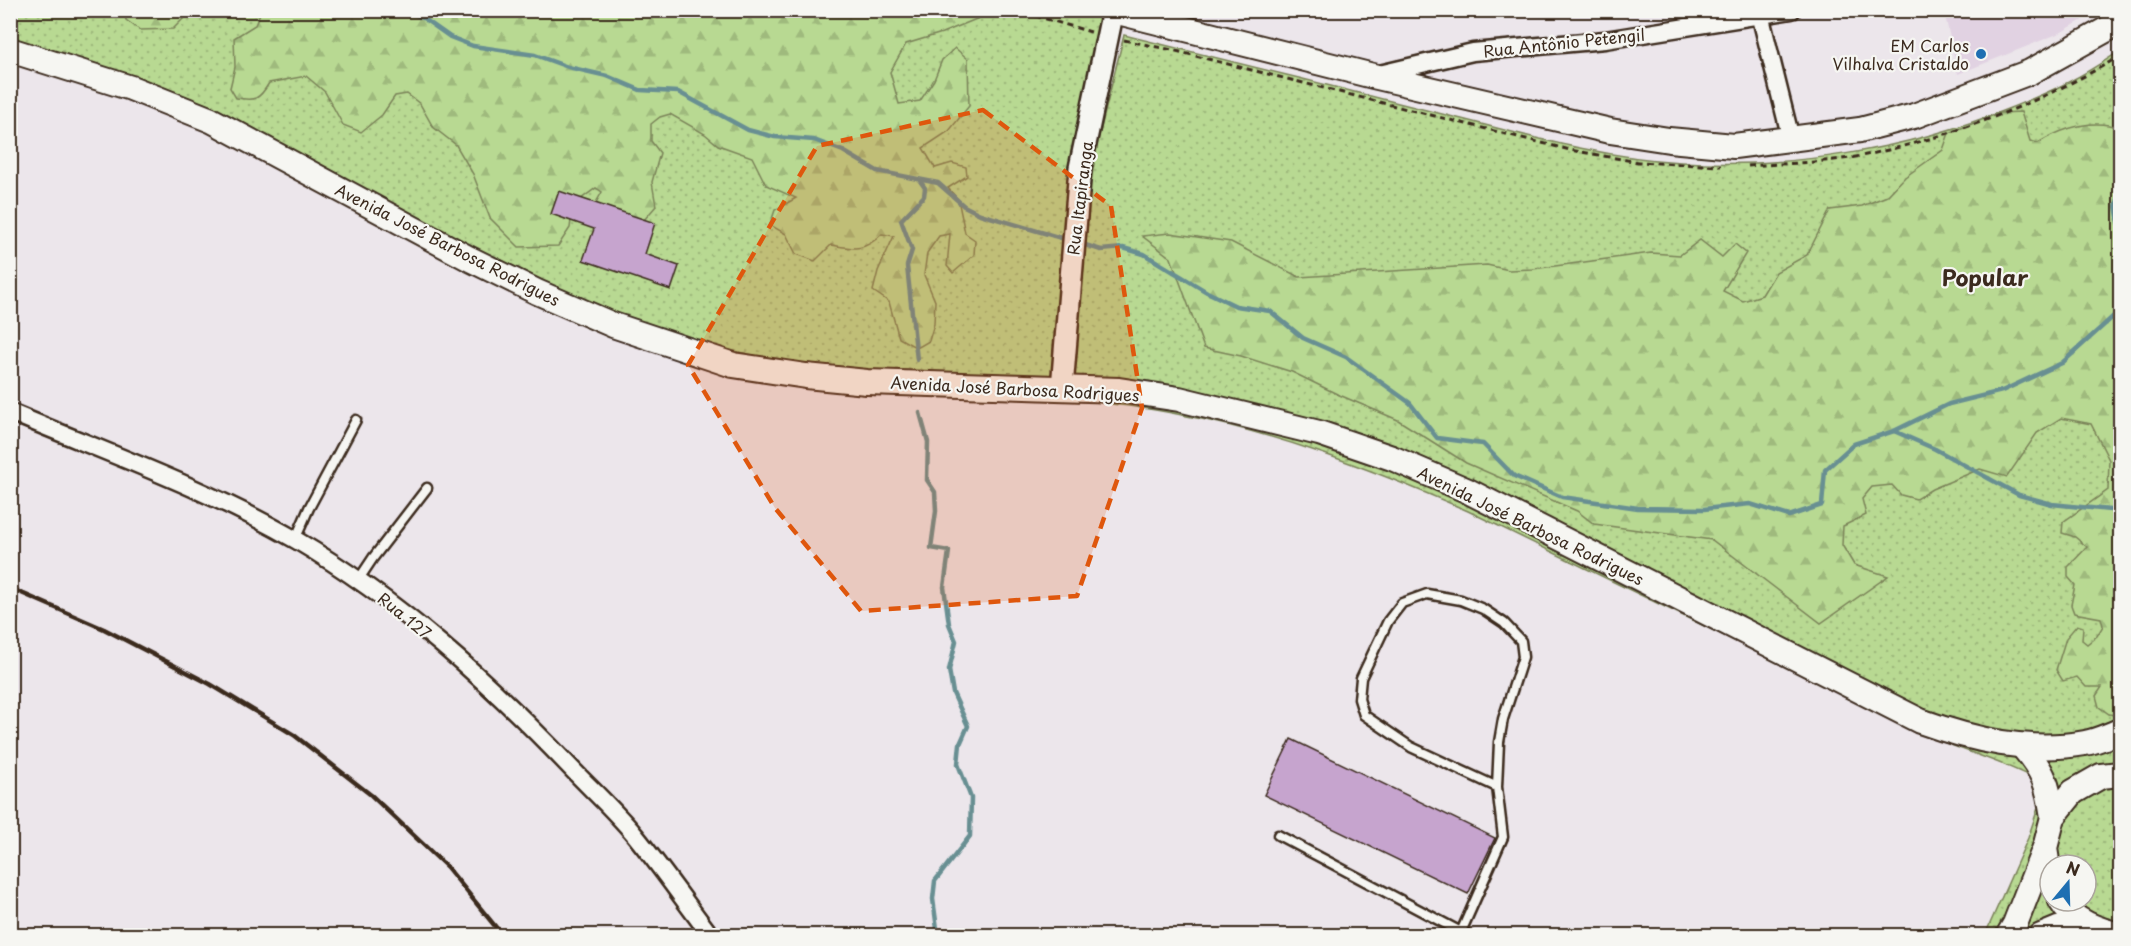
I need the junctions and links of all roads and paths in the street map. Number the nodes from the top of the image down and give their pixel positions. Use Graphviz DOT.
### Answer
graph roads {
  1 [pos="1792,10"];
  2 [pos="1112,11"];
  3 [pos="1760,13"];
  4 [pos="2121,22"];
  5 [pos="10,50"];
  6 [pos="1373,76"];
  7 [pos="1791,139"];
  8 [pos="1062,388"];
  9 [pos="10,412"];
  10 [pos="356,420"];
  11 [pos="427,488"];
  12 [pos="295,540"];
  13 [pos="359,579"];
  14 [pos="2121,731"];
  15 [pos="2023,747"];
  16 [pos="2121,774"];
  17 [pos="1497,788"];
  18 [pos="2053,817"];
  19 [pos="1278,835"];
  20 [pos="2045,848"];
  21 [pos="2046,853"];
  22 [pos="2073,913"];
  23 [pos="2089,926"];
  24 [pos="1465,934"];
  25 [pos="2120,935"];
  26 [pos="711,936"];
  27 [pos="2008,936"];
  28 [pos="2041,936"];
  1 -- 3 [label="street, Rua Antônio Petengil"];
  2 -- 6 [label="main road"];
  2 -- 8 [label="street, Rua Itapiranga"];
  3 -- 6 [label="street, Rua Antônio Petengil"];
  3 -- 7 [label="street"];
  4 -- 7 [label="main road"];
  5 -- 8 [label="main road, Avenida José Barbosa Rodrigues"];
  6 -- 7 [label="main road"];
  8 -- 15 [label="main road, Avenida José Barbosa Rodrigues"];
  9 -- 12 [label="street, Rua 127"];
  10 -- 12 [label="lane"];
  11 -- 13 [label="lane"];
  12 -- 13 [label="street, Rua 127"];
  13 -- 26 [label="street, Rua 127"];
  14 -- 15 [label="main road, Avenida José Barbosa Rodrigues"];
  15 -- 18 [label="main road"];
  16 -- 18 [label="main road"];
  17 -- 17 [label="lane"];
  17 -- 24 [label="lane"];
  18 -- 20 [label="main road"];
  19 -- 24 [label="lane"];
  20 -- 21 [label="main road"];
  20 -- 27 [label="main road"];
  22 -- 23 [label="main road"];
  23 -- 25 [label="main road"];
  23 -- 28 [label="main road"];
}
